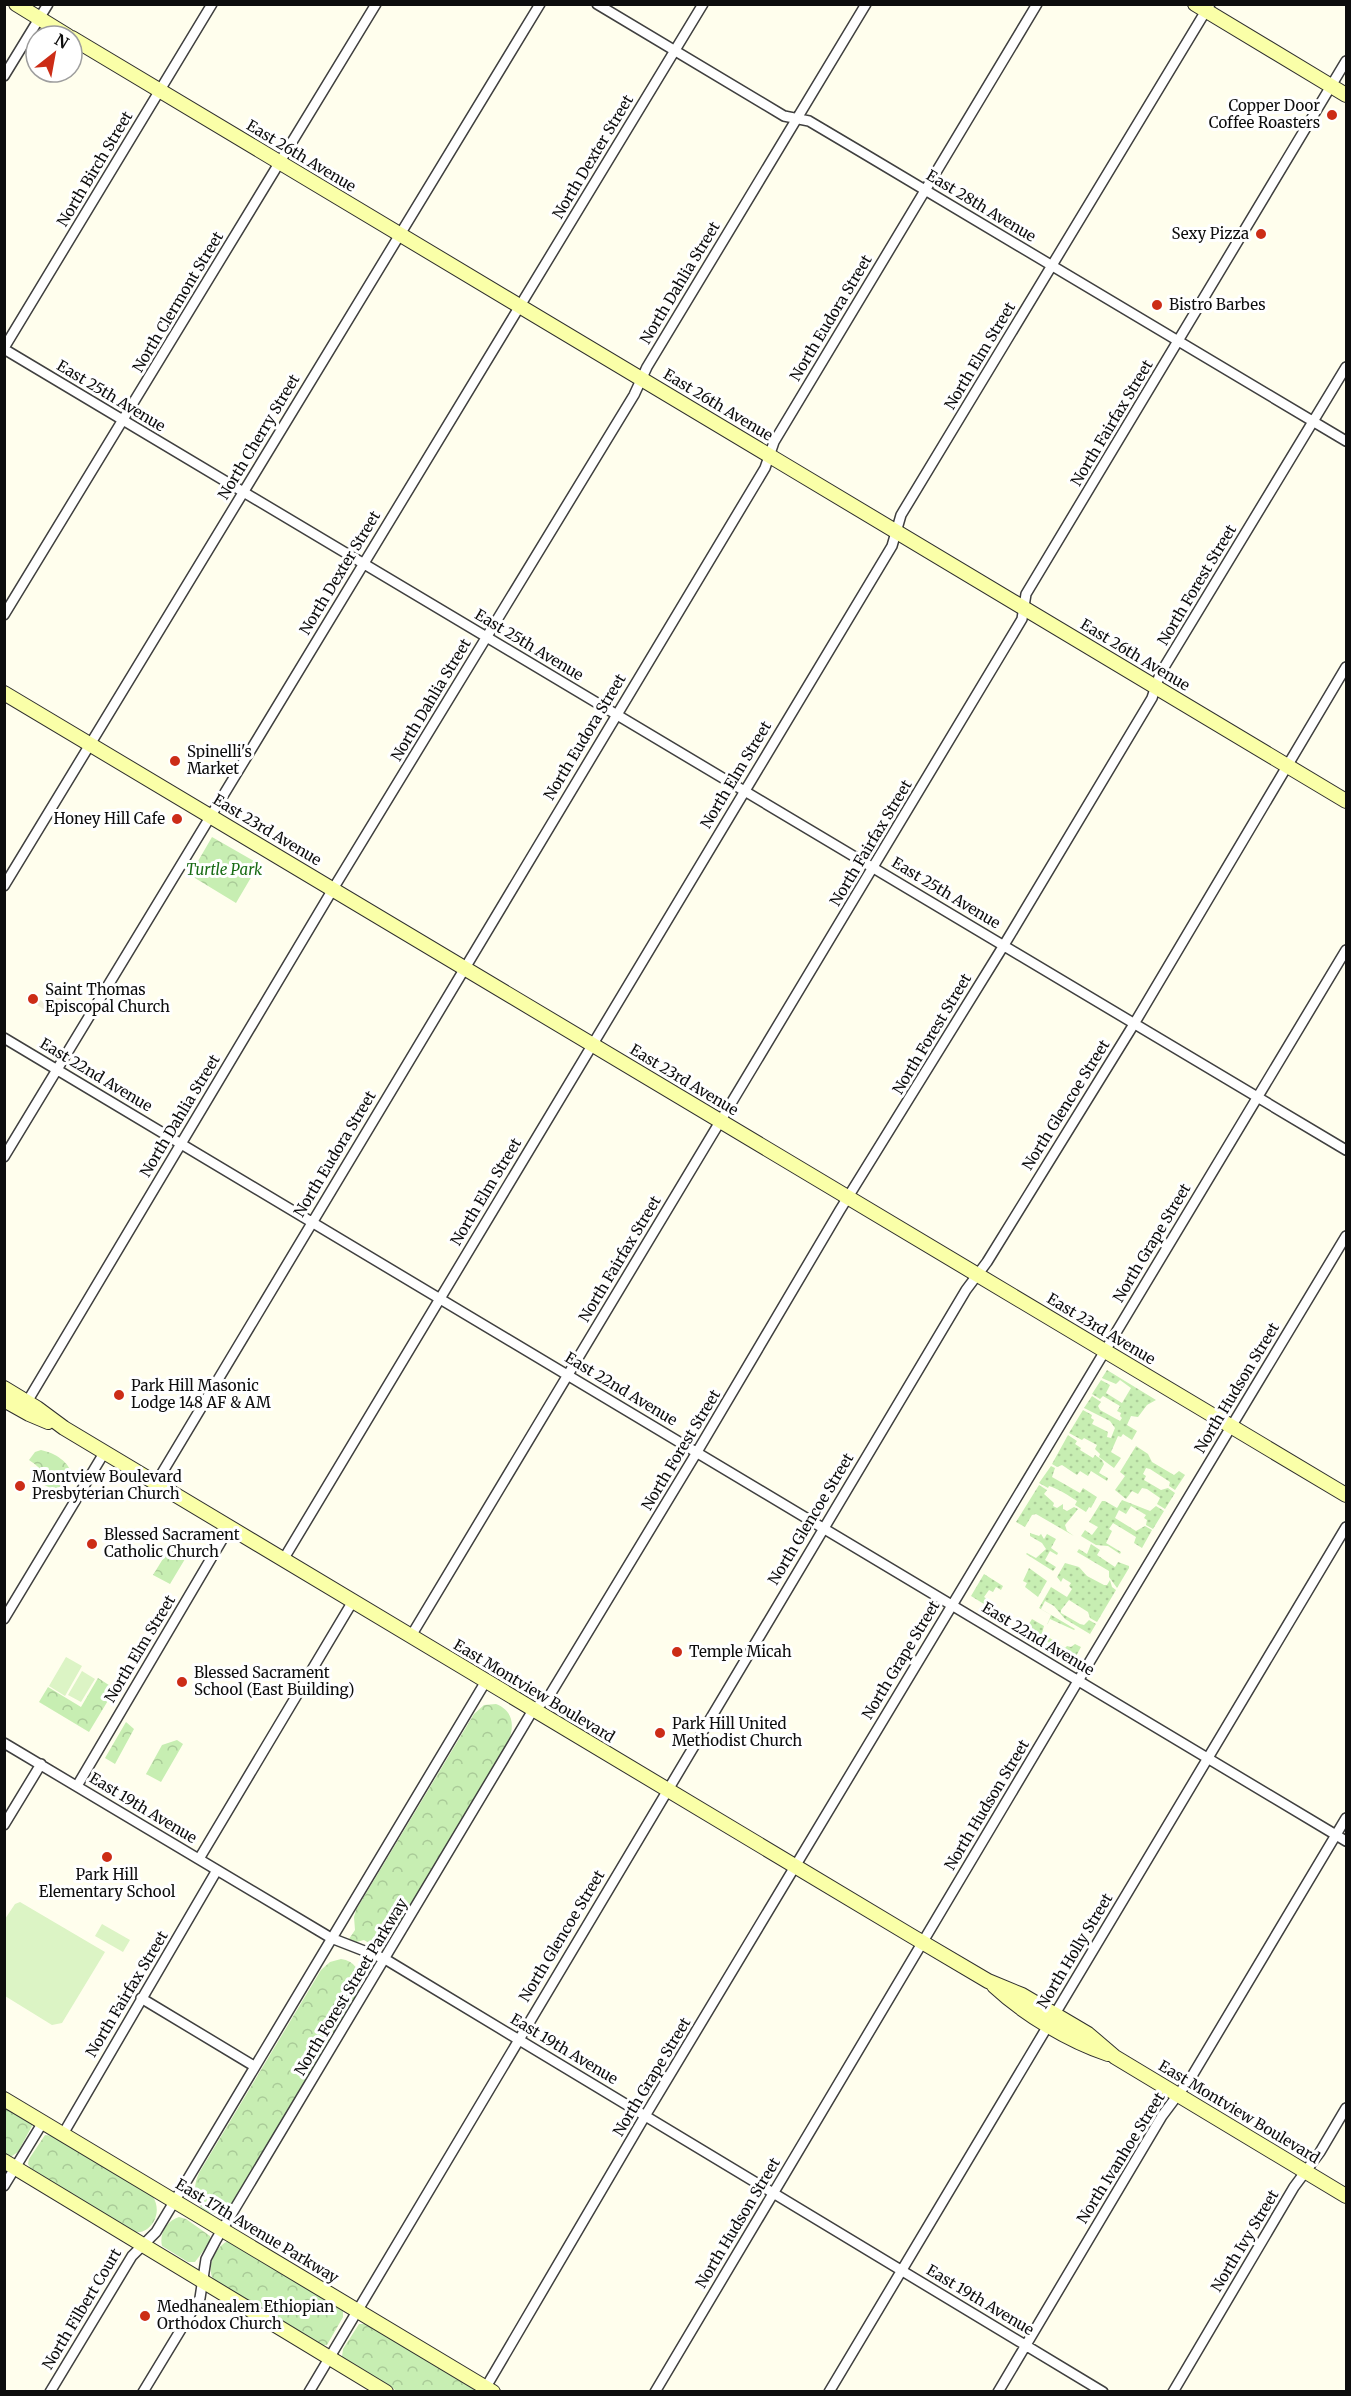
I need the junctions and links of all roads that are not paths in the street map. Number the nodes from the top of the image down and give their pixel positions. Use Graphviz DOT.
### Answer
graph roads {
  1 [pos="16,4"];
  2 [pos="48,4"];
  3 [pos="212,4"];
  4 [pos="376,4"];
  5 [pos="540,4"];
  6 [pos="597,4"];
  7 [pos="703,4"];
  8 [pos="866,4"];
  9 [pos="1037,4"];
  10 [pos="1204,7"];
  11 [pos="39,18"];
  12 [pos="49,24"];
  13 [pos="84,45"];
  14 [pos="675,51"];
  15 [pos="1347,61"];
  16 [pos="4,76"];
  17 [pos="1331,86"];
  18 [pos="159,91"];
  19 [pos="1347,95"];
  20 [pos="797,119"];
  21 [pos="280,163"];
  22 [pos="924,190"];
  23 [pos="400,235"];
  24 [pos="1052,266"];
  25 [pos="520,306"];
  26 [pos="1179,342"];
  27 [pos="4,349"];
  28 [pos="1347,367"];
  29 [pos="642,379"];
  30 [pos="124,420"];
  31 [pos="1314,422"];
  32 [pos="1347,441"];
  33 [pos="769,455"];
  34 [pos="243,492"];
  35 [pos="896,531"];
  36 [pos="363,563"];
  37 [pos="1024,608"];
  38 [pos="4,615"];
  39 [pos="487,637"];
  40 [pos="1347,667"];
  41 [pos="1155,686"];
  42 [pos="4,693"];
  43 [pos="617,714"];
  44 [pos="91,744"];
  45 [pos="1287,765"];
  46 [pos="744,790"];
  47 [pos="1347,801"];
  48 [pos="211,816"];
  49 [pos="874,868"];
  50 [pos="4,886"];
  51 [pos="333,889"];
  52 [pos="1004,945"];
  53 [pos="1347,950"];
  54 [pos="464,967"];
  55 [pos="1134,1024"];
  56 [pos="4,1038"];
  57 [pos="592,1044"];
  58 [pos="58,1069"];
  59 [pos="1258,1097"];
  60 [pos="720,1120"];
  61 [pos="181,1143"];
  62 [pos="1347,1150"];
  63 [pos="4,1157"];
  64 [pos="849,1197"];
  65 [pos="312,1222"];
  66 [pos="1347,1236"];
  67 [pos="977,1275"];
  68 [pos="441,1299"];
  69 [pos="1105,1350"];
  70 [pos="568,1375"];
  71 [pos="4,1388"];
  72 [pos="4,1400"];
  73 [pos="24,1406"];
  74 [pos="1231,1426"];
  75 [pos="697,1452"];
  76 [pos="104,1453"];
  77 [pos="156,1483"];
  78 [pos="1347,1495"];
  79 [pos="1347,1527"];
  80 [pos="230,1528"];
  81 [pos="824,1528"];
  82 [pos="283,1560"];
  83 [pos="353,1601"];
  84 [pos="952,1605"];
  85 [pos="4,1619"];
  86 [pos="411,1636"];
  87 [pos="486,1681"];
  88 [pos="1078,1681"];
  89 [pos="533,1710"];
  90 [pos="4,1743"];
  91 [pos="1209,1758"];
  92 [pos="41,1764"];
  93 [pos="76,1786"];
  94 [pos="667,1790"];
  95 [pos="1347,1818"];
  96 [pos="4,1825"];
  97 [pos="1337,1835"];
  98 [pos="1347,1841"];
  99 [pos="199,1859"];
  100 [pos="795,1866"];
  101 [pos="218,1870"];
  102 [pos="331,1938"];
  103 [pos="923,1943"];
  104 [pos="385,1959"];
  105 [pos="141,1998"];
  106 [pos="1052,2019"];
  107 [pos="518,2039"];
  108 [pos="255,2066"];
  109 [pos="1178,2095"];
  110 [pos="4,2099"];
  111 [pos="1347,2108"];
  112 [pos="645,2116"];
  113 [pos="44,2122"];
  114 [pos="63,2134"];
  115 [pos="10,2165"];
  116 [pos="1306,2172"];
  117 [pos="4,2186"];
  118 [pos="774,2193"];
  119 [pos="1347,2196"];
  120 [pos="174,2201"];
  121 [pos="223,2230"];
  122 [pos="142,2244"];
  123 [pos="901,2270"];
  124 [pos="203,2282"];
  125 [pos="357,2310"];
  126 [pos="1026,2344"];
  127 [pos="329,2358"];
  128 [pos="490,2389"];
  129 [pos="50,2391"];
  130 [pos="143,2391"];
  131 [pos="309,2391"];
  132 [pos="386,2391"];
  133 [pos="655,2391"];
  134 [pos="829,2391"];
  135 [pos="998,2391"];
  136 [pos="1103,2391"];
  137 [pos="1173,2391"];
  1 -- 11 [label="street, East 26th Avenue"];
  2 -- 11 [label="street"];
  3 -- 18 [label="street, North Birch Street"];
  4 -- 21 [label="street, North Clermont Street"];
  5 -- 23 [label="street, North Cherry Street"];
  6 -- 14 [label="street, East 28th Avenue"];
  7 -- 14 [label="street, North Dexter Street"];
  8 -- 20 [label="street, North Dahlia Street"];
  9 -- 22 [label="street, North Eudora Street"];
  10 -- 17 [label="street"];
  10 -- 24 [label="street, North Elm Street"];
  11 -- 12 [label="street, East 26th Avenue"];
  11 -- 16 [label="street"];
  13 -- 18 [label="street, East 26th Avenue"];
  14 -- 20 [label="street, East 28th Avenue"];
  14 -- 25 [label="street, North Dexter Street"];
  15 -- 17 [label="street, North Fairfax Street"];
  17 -- 19 [label="street"];
  17 -- 26 [label="street, North Fairfax Street"];
  18 -- 21 [label="street, East 26th Avenue"];
  18 -- 27 [label="street, North Birch Street"];
  20 -- 22 [label="street, East 28th Avenue"];
  20 -- 29 [label="street, North Dahlia Street"];
  21 -- 23 [label="street, East 26th Avenue"];
  21 -- 30 [label="street, North Clermont Street"];
  22 -- 24 [label="street, East 28th Avenue"];
  22 -- 33 [label="street, North Eudora Street"];
  23 -- 25 [label="street, East 26th Avenue"];
  23 -- 34 [label="street, North Cherry Street"];
  24 -- 26 [label="street, East 28th Avenue"];
  24 -- 35 [label="street, North Elm Street"];
  25 -- 29 [label="street, East 26th Avenue"];
  25 -- 36 [label="street, North Dexter Street"];
  26 -- 31 [label="street, East 28th Avenue"];
  26 -- 37 [label="street, North Fairfax Street"];
  27 -- 30 [label="street, East 25th Avenue"];
  28 -- 31 [label="street, North Forest Street"];
  29 -- 33 [label="street, East 26th Avenue"];
  29 -- 39 [label="street, North Dahlia Street"];
  30 -- 34 [label="street, East 25th Avenue"];
  30 -- 38 [label="street, North Clermont Street"];
  31 -- 32 [label="street, East 28th Avenue"];
  31 -- 41 [label="street, North Forest Street"];
  33 -- 35 [label="street, East 26th Avenue"];
  33 -- 43 [label="street, North Eudora Street"];
  34 -- 36 [label="street, East 25th Avenue"];
  34 -- 44 [label="street, North Cherry Street"];
  35 -- 37 [label="street, East 26th Avenue"];
  35 -- 46 [label="street, North Elm Street"];
  36 -- 39 [label="street, East 25th Avenue"];
  36 -- 48 [label="street, North Dexter Street"];
  37 -- 41 [label="street, East 26th Avenue"];
  37 -- 49 [label="street, North Fairfax Street"];
  39 -- 43 [label="street, East 25th Avenue"];
  39 -- 51 [label="street, North Dahlia Street"];
  40 -- 45 [label="street, North Glencoe Street"];
  41 -- 45 [label="street, East 26th Avenue"];
  41 -- 52 [label="street, North Forest Street"];
  42 -- 44 [label="street, East 23rd Avenue"];
  43 -- 46 [label="street, East 25th Avenue"];
  43 -- 54 [label="street, North Eudora Street"];
  44 -- 48 [label="street, East 23rd Avenue"];
  44 -- 50 [label="street, North Cherry Street"];
  45 -- 47 [label="street, East 26th Avenue"];
  45 -- 55 [label="street, North Glencoe Street"];
  46 -- 49 [label="street, East 25th Avenue"];
  46 -- 57 [label="street, North Elm Street"];
  48 -- 51 [label="street, East 23rd Avenue"];
  48 -- 58 [label="street, North Dexter Street"];
  49 -- 52 [label="street, East 25th Avenue"];
  49 -- 60 [label="street, North Fairfax Street"];
  51 -- 54 [label="street, East 23rd Avenue"];
  51 -- 61 [label="street, North Dahlia Street"];
  52 -- 55 [label="street, East 25th Avenue"];
  52 -- 64 [label="street, North Forest Street"];
  53 -- 59 [label="street, North Grape Street"];
  54 -- 57 [label="street, East 23rd Avenue"];
  54 -- 65 [label="street, North Eudora Street"];
  55 -- 59 [label="street, East 25th Avenue"];
  55 -- 67 [label="street, North Glencoe Street"];
  56 -- 58 [label="street, East 22nd Avenue"];
  57 -- 60 [label="street, East 23rd Avenue"];
  57 -- 68 [label="street, North Elm Street"];
  58 -- 61 [label="street, East 22nd Avenue"];
  58 -- 63 [label="street, North Dexter Street"];
  59 -- 62 [label="street, East 25th Avenue"];
  59 -- 69 [label="street, North Grape Street"];
  60 -- 64 [label="street, East 23rd Avenue"];
  60 -- 70 [label="street, North Fairfax Street"];
  61 -- 65 [label="street, East 22nd Avenue"];
  61 -- 73 [label="street, North Dahlia Street"];
  64 -- 67 [label="street, East 23rd Avenue"];
  64 -- 75 [label="street, North Forest Street"];
  65 -- 68 [label="street, East 22nd Avenue"];
  65 -- 77 [label="street, North Eudora Street"];
  66 -- 74 [label="street, North Hudson Street"];
  67 -- 69 [label="street, East 23rd Avenue"];
  67 -- 81 [label="street, North Glencoe Street"];
  68 -- 70 [label="street, East 22nd Avenue"];
  68 -- 82 [label="street, North Elm Street"];
  69 -- 74 [label="street, East 23rd Avenue"];
  69 -- 84 [label="street, North Grape Street"];
  70 -- 75 [label="street, East 22nd Avenue"];
  70 -- 86 [label="street, North Fairfax Street"];
  71 -- 73 [label="street, East Montview Boulevard"];
  72 -- 73 [label="street, East Montview Boulevard"];
  73 -- 76 [label="street, East Montview Boulevard"];
  74 -- 78 [label="street, East 23rd Avenue"];
  74 -- 88 [label="street, North Hudson Street"];
  75 -- 81 [label="street, East 22nd Avenue"];
  75 -- 89 [label="street, North Forest Street"];
  76 -- 77 [label="street, East Montview Boulevard"];
  76 -- 85 [label="street"];
  77 -- 80 [label="street, East Montview Boulevard"];
  79 -- 91 [label="street, North Holly Street"];
  80 -- 82 [label="street, East Montview Boulevard"];
  80 -- 93 [label="street, North Elm Street"];
  81 -- 84 [label="street, East 22nd Avenue"];
  81 -- 94 [label="street, North Glencoe Street"];
  82 -- 83 [label="street, East Montview Boulevard"];
  83 -- 86 [label="street, East Montview Boulevard"];
  83 -- 99 [label="street"];
  84 -- 88 [label="street, East 22nd Avenue"];
  84 -- 100 [label="street, North Grape Street"];
  86 -- 87 [label="street, East Montview Boulevard"];
  87 -- 89 [label="street, East Montview Boulevard"];
  87 -- 102 [label="street"];
  88 -- 91 [label="street, East 22nd Avenue"];
  88 -- 103 [label="street, North Hudson Street"];
  89 -- 94 [label="street, East Montview Boulevard"];
  89 -- 104 [label="street, North Forest Street Parkway"];
  90 -- 92 [label="street, East 19th Avenue"];
  91 -- 97 [label="street, East 22nd Avenue"];
  91 -- 106 [label="street, North Holly Street"];
  92 -- 93 [label="street, East 19th Avenue"];
  92 -- 96 [label="street"];
  93 -- 99 [label="street, East 19th Avenue"];
  94 -- 100 [label="street, East Montview Boulevard"];
  94 -- 107 [label="street, North Glencoe Street"];
  95 -- 97 [label="street, North Ivanhoe Street"];
  97 -- 98 [label="street, East 22nd Avenue"];
  97 -- 109 [label="street, North Ivanhoe Street"];
  99 -- 101 [label="street, East 19th Avenue"];
  100 -- 103 [label="street, East Montview Boulevard"];
  100 -- 112 [label="street, North Grape Street"];
  101 -- 102 [label="street, East 19th Avenue"];
  101 -- 105 [label="street, North Fairfax Street"];
  102 -- 104 [label="street, East 19th Avenue"];
  102 -- 108 [label="street"];
  103 -- 106 [label="street, East Montview Boulevard"];
  103 -- 118 [label="street, North Hudson Street"];
  104 -- 107 [label="street, East 19th Avenue"];
  104 -- 121 [label="street, North Forest Street Parkway"];
  105 -- 108 [label="street"];
  105 -- 114 [label="street, North Fairfax Street"];
  106 -- 109 [label="street, East Montview Boulevard"];
  106 -- 123 [label="street, North Holly Street"];
  107 -- 112 [label="street, East 19th Avenue"];
  107 -- 125 [label="street, North Glencoe Street"];
  108 -- 120 [label="street"];
  109 -- 116 [label="street, East Montview Boulevard"];
  109 -- 126 [label="street, North Ivanhoe Street"];
  110 -- 113 [label="street, East 17th Avenue Parkway"];
  111 -- 116 [label="street, North Ivy Street"];
  112 -- 118 [label="street, East 19th Avenue"];
  112 -- 128 [label="street, North Grape Street"];
  113 -- 114 [label="street, East 17th Avenue Parkway"];
  113 -- 115 [label="street"];
  114 -- 120 [label="street, East 17th Avenue Parkway"];
  115 -- 117 [label="street"];
  115 -- 122 [label="street"];
  116 -- 119 [label="street, East Montview Boulevard"];
  116 -- 137 [label="street, North Ivy Street"];
  118 -- 123 [label="street, East 19th Avenue"];
  118 -- 133 [label="street, North Hudson Street"];
  120 -- 121 [label="street, East 17th Avenue Parkway"];
  120 -- 122 [label="street, North Filbert Court"];
  121 -- 124 [label="street, North Forest Street Parkway"];
  121 -- 125 [label="street, East 17th Avenue Parkway"];
  122 -- 124 [label="street"];
  122 -- 129 [label="street, North Filbert Court"];
  123 -- 126 [label="street, East 19th Avenue"];
  123 -- 134 [label="street, North Holly Street"];
  124 -- 127 [label="street"];
  124 -- 130 [label="street"];
  125 -- 127 [label="street, North Glencoe Street"];
  125 -- 128 [label="street, East 17th Avenue Parkway"];
  126 -- 135 [label="street, North Ivanhoe Street"];
  126 -- 136 [label="street, East 19th Avenue"];
  127 -- 131 [label="street, North Glencoe Street"];
  127 -- 132 [label="street"];
}
